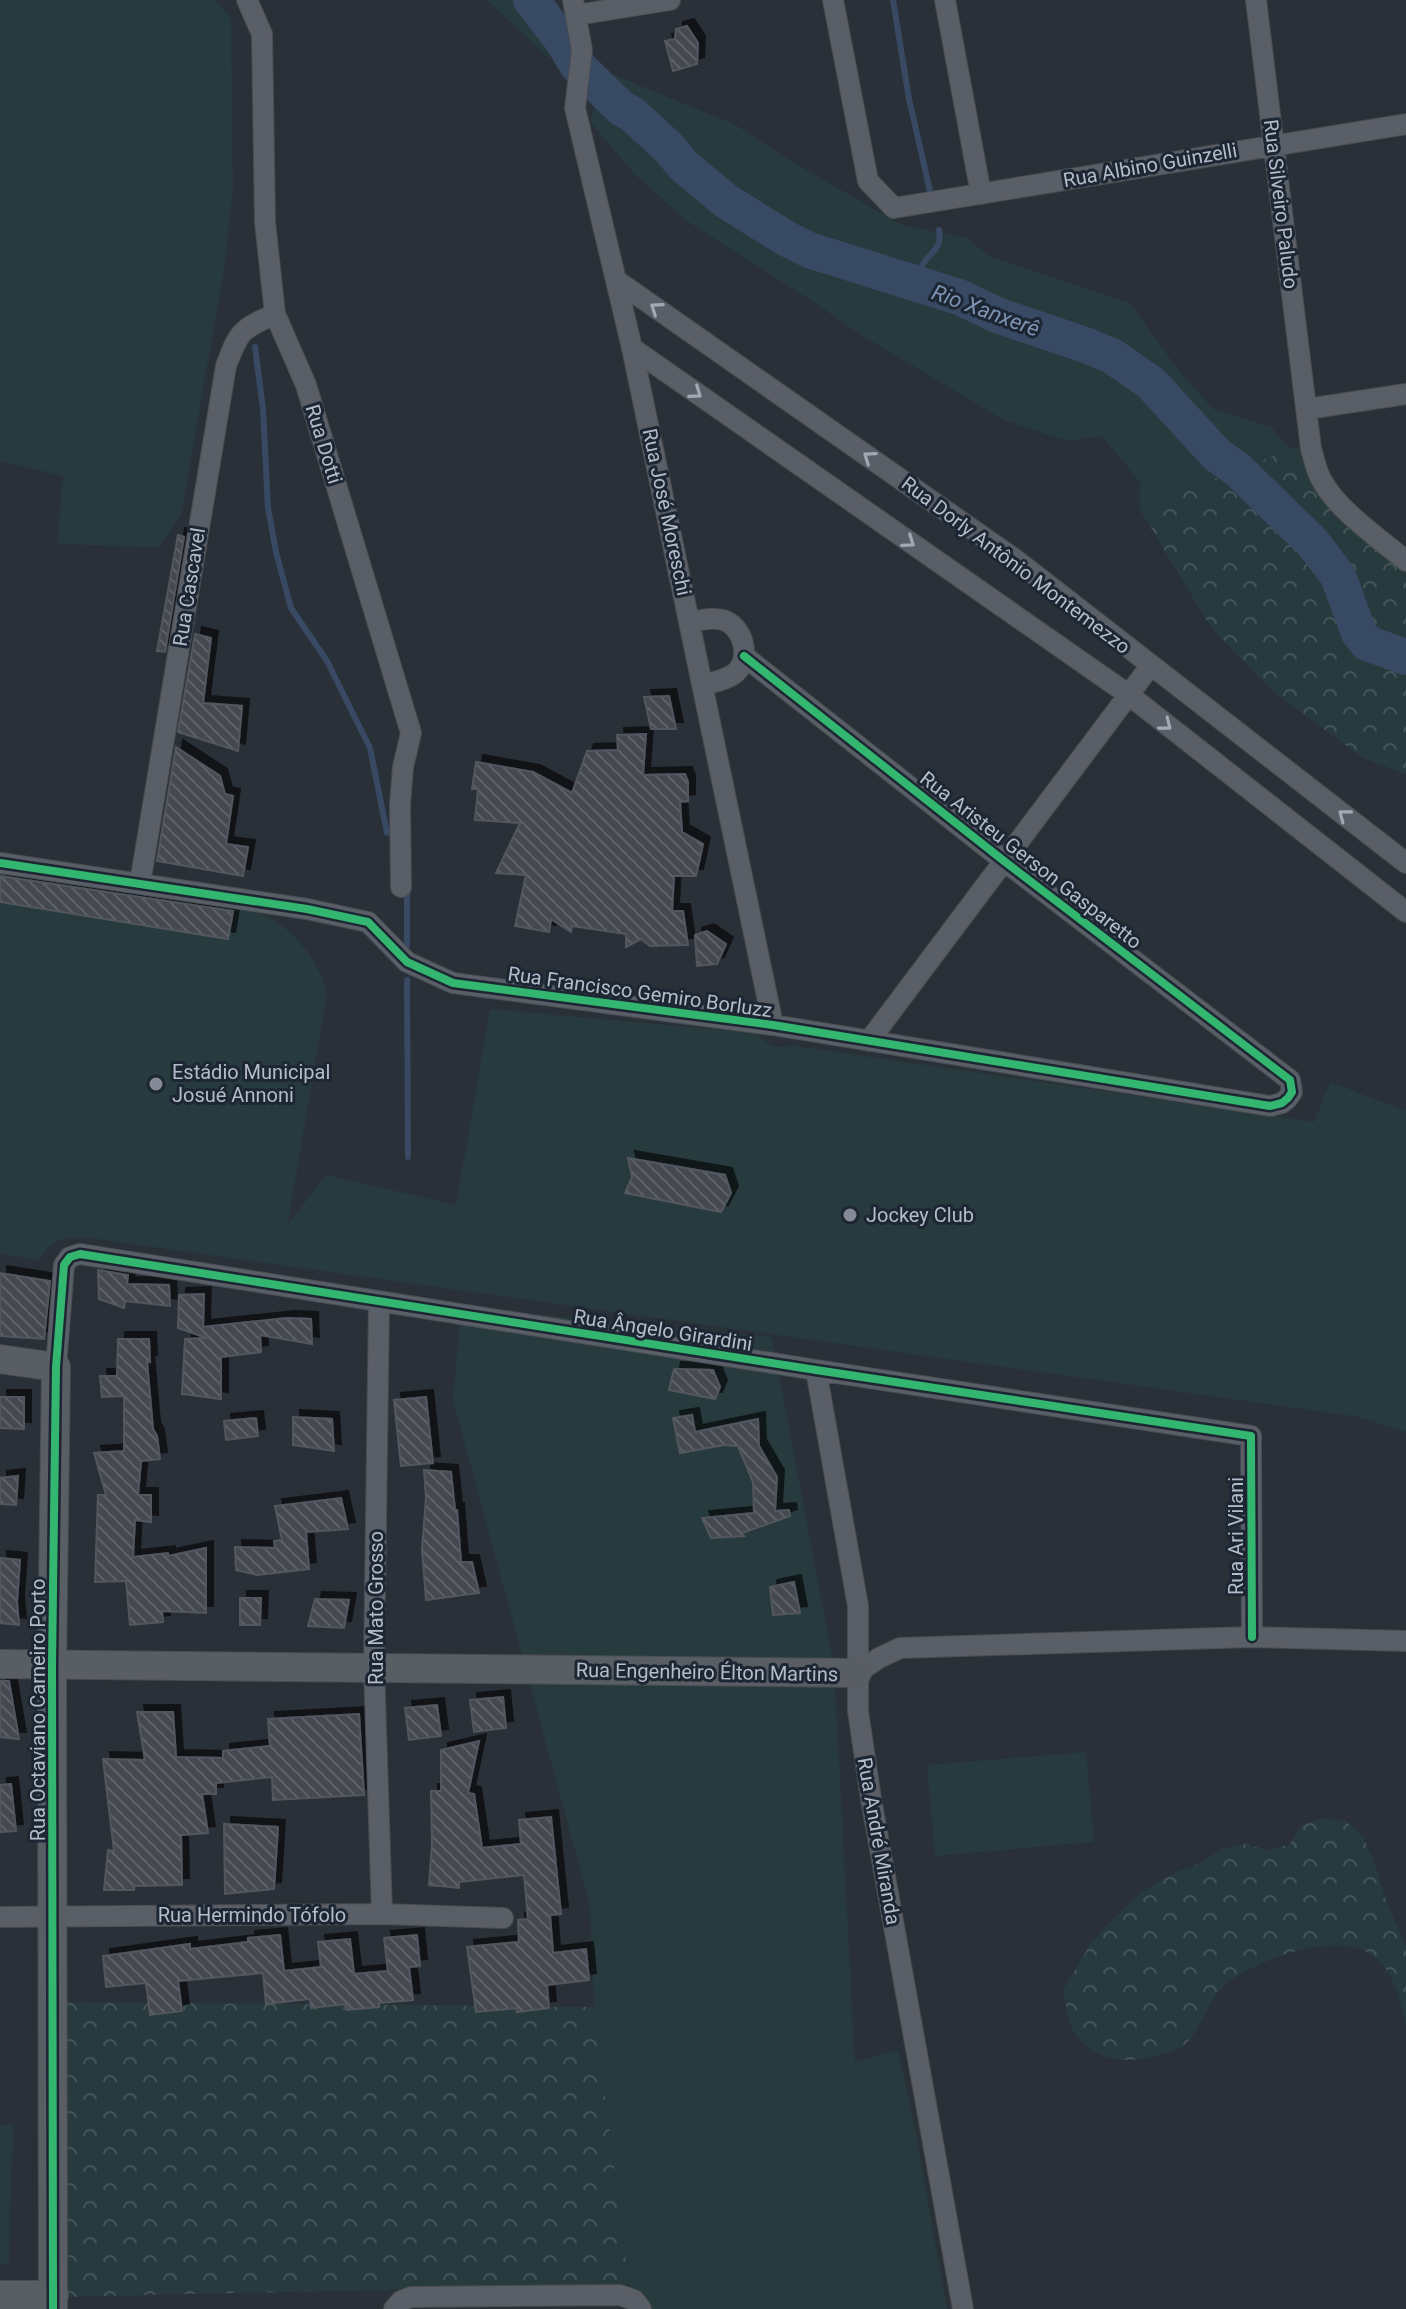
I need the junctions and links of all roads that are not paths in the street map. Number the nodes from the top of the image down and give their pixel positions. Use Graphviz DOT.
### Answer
graph roads {
  1 [pos="247,0"];
  2 [pos="670,0"];
  3 [pos="833,0"];
  4 [pos="945,0"];
  5 [pos="1256,0"];
  6 [pos="575,7"];
  7 [pos="1406,124"];
  8 [pos="1274,144"];
  9 [pos="981,194"];
  10 [pos="616,280"];
  11 [pos="275,314"];
  12 [pos="632,348"];
  13 [pos="1406,394"];
  14 [pos="1307,409"];
  15 [pos="1406,561"];
  16 [pos="690,623"];
  17 [pos="744,656"];
  18 [pos="1151,665"];
  19 [pos="703,685"];
  20 [pos="1129,695"];
  21 [pos="1004,861"];
  22 [pos="0,863"];
  23 [pos="1406,863"];
  24 [pos="140,883"];
  25 [pos="401,887"];
  26 [pos="1406,912"];
  27 [pos="773,1025"];
  28 [pos="869,1041"];
  29 [pos="1292,1092"];
  30 [pos="70,1257"];
  31 [pos="379,1302"];
  32 [pos="0,1359"];
  33 [pos="56,1367"];
  34 [pos="816,1370"];
  35 [pos="1251,1436"];
  36 [pos="1252,1637"];
  37 [pos="1406,1641"];
  38 [pos="0,1664"];
  39 [pos="52,1664"];
  40 [pos="374,1667"];
  41 [pos="857,1673"];
  42 [pos="382,1914"];
  43 [pos="54,1916"];
  44 [pos="0,1917"];
  45 [pos="503,1918"];
  46 [pos="0,2295"];
  47 [pos="54,2302"];
  48 [pos="394,2309"];
  49 [pos="641,2309"];
  50 [pos="963,2309"];
  1 -- 11 [label="street, Rua Dotti"];
  2 -- 6 [label="street"];
  3 -- 9 [label="street, Rua Albino Guinzelli"];
  4 -- 9 [label="street"];
  5 -- 8 [label="street, Rua Silveiro Paludo"];
  6 -- 10 [label="street, Rua José Moreschi"];
  7 -- 8 [label="street, Rua Albino Guinzelli"];
  8 -- 9 [label="street, Rua Albino Guinzelli"];
  8 -- 14 [label="street, Rua Silveiro Paludo"];
  10 -- 12 [label="street, Rua José Moreschi"];
  18 -- 10 [label="street, Rua Dorly Antônio Montemezzo, one-way"];
  11 -- 24 [label="street, Rua Cascavel"];
  11 -- 25 [label="street, Rua Dotti"];
  12 -- 16 [label="street, Rua José Moreschi"];
  12 -- 20 [label="street, Rua Dorly Antônio Montemezzo, one-way"];
  13 -- 14 [label="street"];
  14 -- 15 [label="street, Rua Silveiro Paludo"];
  16 -- 17 [label="street"];
  16 -- 19 [label="street, Rua José Moreschi"];
  17 -- 19 [label="street"];
  17 -- 21 [label="street, Rua Aristeu Gerson Gasparetto"];
  18 -- 20 [label="street"];
  23 -- 18 [label="street, Rua Dorly Antônio Montemezzo, one-way"];
  19 -- 27 [label="street, Rua José Moreschi"];
  20 -- 21 [label="street"];
  20 -- 26 [label="street, Rua Dorly Antônio Montemezzo, one-way"];
  21 -- 28 [label="street"];
  21 -- 29 [label="street, Rua Aristeu Gerson Gasparetto"];
  22 -- 24 [label="street, Rua Francisco Gemiro Borluzz"];
  24 -- 27 [label="street, Rua Francisco Gemiro Borluzz"];
  27 -- 28 [label="street, Rua Francisco Gemiro Borluzz"];
  28 -- 29 [label="street, Rua Francisco Gemiro Borluzz"];
  30 -- 31 [label="street, Rua Ângelo Girardini"];
  30 -- 33 [label="street, Rua Octaviano Carneiro Porto"];
  31 -- 34 [label="street, Rua Ângelo Girardini"];
  31 -- 40 [label="street, Rua Mato Grosso"];
  32 -- 33 [label="street"];
  33 -- 39 [label="street, Rua Octaviano Carneiro Porto"];
  34 -- 35 [label="street, Rua Ângelo Girardini"];
  34 -- 41 [label="street, Rua André Miranda"];
  35 -- 36 [label="street, Rua Ari Vilani"];
  36 -- 37 [label="street, Rua Engenheiro Élton Martins"];
  36 -- 41 [label="street, Rua Engenheiro Élton Martins"];
  38 -- 39 [label="street, Rua Engenheiro Élton Martins"];
  39 -- 40 [label="street, Rua Engenheiro Élton Martins"];
  39 -- 43 [label="street, Rua Octaviano Carneiro Porto"];
  40 -- 41 [label="street, Rua Engenheiro Élton Martins"];
  40 -- 42 [label="street, Rua Mato Grosso"];
  41 -- 50 [label="street, Rua André Miranda"];
  42 -- 43 [label="street, Rua Hermindo Tófolo"];
  42 -- 45 [label="street, Rua Hermindo Tófolo"];
  43 -- 44 [label="street, Rua Hermindo Tófolo"];
  43 -- 47 [label="street, Rua Octaviano Carneiro Porto"];
  46 -- 47 [label="street"];
  48 -- 49 [label="street"];
}
